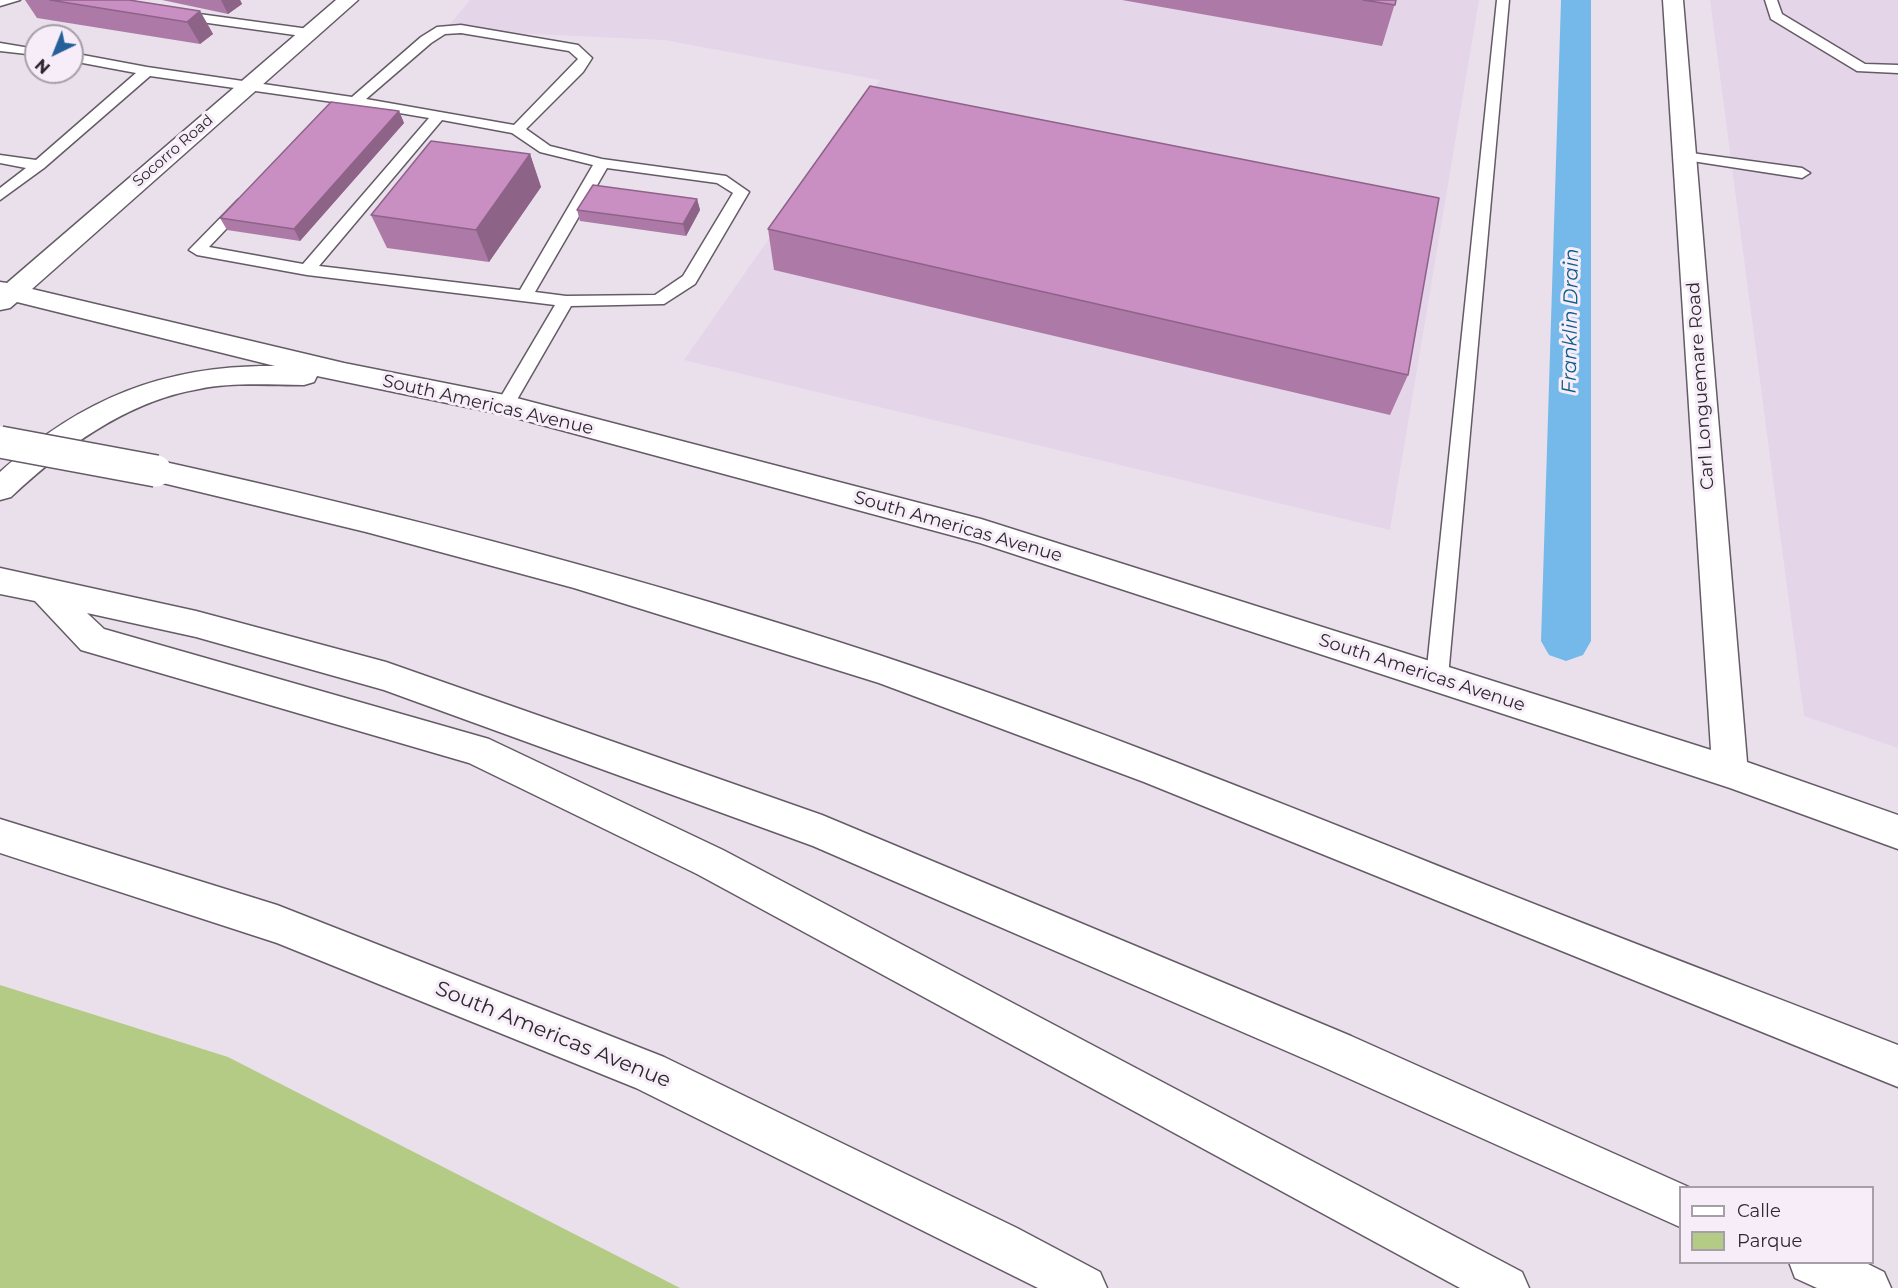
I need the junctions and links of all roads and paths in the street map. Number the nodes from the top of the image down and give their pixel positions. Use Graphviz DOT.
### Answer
graph roads {
  1 [pos="14,0"];
  2 [pos="348,0"];
  3 [pos="1503,0"];
  4 [pos="1673,0"];
  5 [pos="1771,0"];
  6 [pos="0,2"];
  7 [pos="167,13"];
  8 [pos="309,33"];
  9 [pos="0,47"];
  10 [pos="24,51"];
  11 [pos="84,59"];
  12 [pos="1898,69"];
  13 [pos="147,71"];
  14 [pos="248,86"];
  15 [pos="349,100"];
  16 [pos="439,115"];
  17 [pos="518,130"];
  18 [pos="310,133"];
  19 [pos="1684,156"];
  20 [pos="0,159"];
  21 [pos="602,163"];
  22 [pos="39,165"];
  23 [pos="1802,173"];
  24 [pos="254,191"];
  25 [pos="0,195"];
  26 [pos="307,270"];
  27 [pos="4,295"];
  28 [pos="524,297"];
  29 [pos="566,301"];
  30 [pos="344,373"];
  31 [pos="505,405"];
  32 [pos="0,442"];
  33 [pos="0,489"];
  34 [pos="0,581"];
  35 [pos="43,589"];
  36 [pos="1437,677"];
  37 [pos="1730,772"];
  38 [pos="1898,832"];
  39 [pos="0,836"];
  40 [pos="1650,969"];
  41 [pos="1898,1045"];
  42 [pos="1898,1066"];
  43 [pos="1679,1205"];
  44 [pos="1812,1264"];
  45 [pos="1084,1288"];
  46 [pos="1506,1288"];
  47 [pos="1868,1288"];
  1 -- 6 [label="lane"];
  2 -- 8 [label="main road, Socorro Road"];
  3 -- 36 [label="lane"];
  4 -- 19 [label="main road, Carl Longuemare Road"];
  5 -- 12 [label="lane"];
  7 -- 8 [label="lane"];
  8 -- 14 [label="main road, Socorro Road"];
  9 -- 10 [label="lane"];
  11 -- 13 [label="lane"];
  13 -- 14 [label="lane"];
  13 -- 22 [label="lane"];
  14 -- 15 [label="lane"];
  14 -- 27 [label="main road, Socorro Road"];
  15 -- 16 [label="lane"];
  15 -- 17 [label="lane"];
  15 -- 18 [label="lane"];
  16 -- 17 [label="lane"];
  16 -- 26 [label="lane"];
  17 -- 21 [label="lane"];
  19 -- 23 [label="lane"];
  19 -- 37 [label="main road, Carl Longuemare Road"];
  20 -- 22 [label="lane"];
  21 -- 28 [label="lane"];
  21 -- 29 [label="lane"];
  22 -- 25 [label="lane"];
  24 -- 26 [label="lane"];
  26 -- 28 [label="lane"];
  27 -- 30 [label="main road, South Americas Avenue"];
  28 -- 29 [label="lane"];
  29 -- 31 [label="lane"];
  30 -- 31 [label="main road, South Americas Avenue"];
  30 -- 33 [label="main road"];
  31 -- 36 [label="main road, South Americas Avenue"];
  32 -- 40 [label="main road, bridge"];
  34 -- 35 [label="main road"];
  35 -- 43 [label="main road"];
  35 -- 46 [label="main road"];
  36 -- 37 [label="main road, South Americas Avenue"];
  37 -- 38 [label="main road, South Americas Avenue"];
  39 -- 45 [label="main road, South Americas Avenue"];
  40 -- 41 [label="main road"];
  40 -- 42 [label="main road"];
  44 -- 47 [label="main road"];
}
